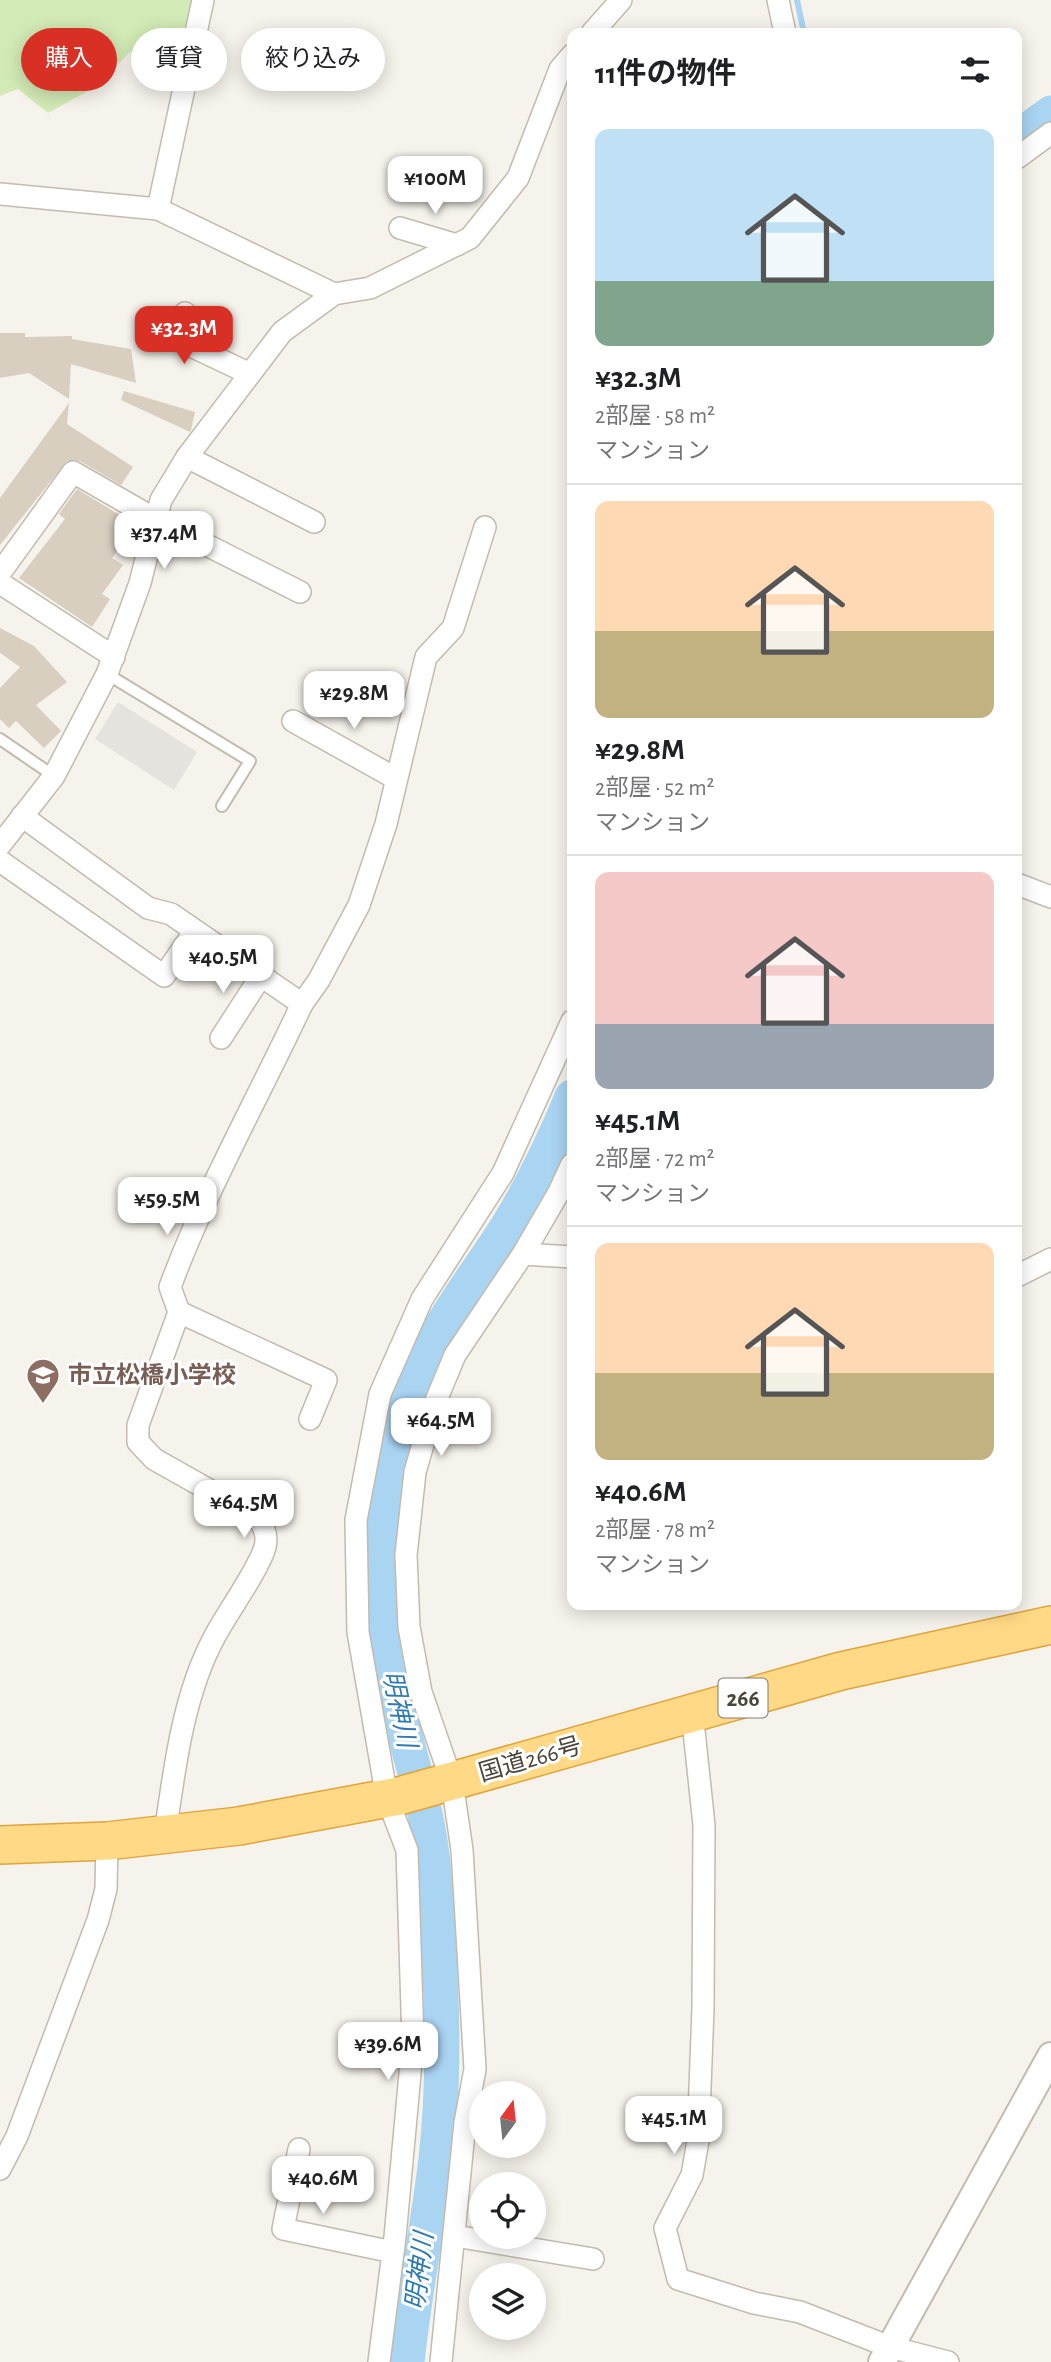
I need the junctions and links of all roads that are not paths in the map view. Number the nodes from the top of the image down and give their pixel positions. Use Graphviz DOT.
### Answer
graph roads {
  1 [pos="203,0"];
  2 [pos="621,0"];
  3 [pos="778,0"];
  4 [pos="596,28"];
  5 [pos="784,28"];
  6 [pos="567,61"];
  7 [pos="1051,133"];
  8 [pos="1022,154"];
  9 [pos="0,194"];
  10 [pos="158,209"];
  11 [pos="400,228"];
  12 [pos="457,245"];
  13 [pos="334,293"];
  14 [pos="185,313"];
  15 [pos="248,373"];
  16 [pos="187,457"];
  17 [pos="155,519"];
  18 [pos="314,522"];
  19 [pos="485,527"];
  20 [pos="0,573"];
  21 [pos="0,583"];
  22 [pos="300,592"];
  23 [pos="110,666"];
  24 [pos="293,721"];
  25 [pos="0,738"];
  26 [pos="54,776"];
  27 [pos="395,778"];
  28 [pos="222,807"];
  29 [pos="22,816"];
  30 [pos="0,845"];
  31 [pos="0,861"];
  32 [pos="1022,886"];
  33 [pos="1051,897"];
  34 [pos="195,931"];
  35 [pos="261,976"];
  36 [pos="302,1004"];
  37 [pos="567,1037"];
  38 [pos="221,1038"];
  39 [pos="567,1175"];
  40 [pos="523,1254"];
  41 [pos="567,1257"];
  42 [pos="1051,1259"];
  43 [pos="1022,1274"];
  44 [pos="179,1312"];
  45 [pos="310,1419"];
  46 [pos="1051,1625"];
  47 [pos="692,1712"];
  48 [pos="445,1783"];
  49 [pos="393,1797"];
  50 [pos="165,1835"];
  51 [pos="8,1839"];
  52 [pos="107,1841"];
  53 [pos="1051,2056"];
  54 [pos="299,2149"];
  55 [pos="0,2168"];
  56 [pos="455,2236"];
  57 [pos="393,2252"];
  58 [pos="593,2259"];
  59 [pos="886,2355"];
  60 [pos="379,2362"];
  61 [pos="440,2362"];
  62 [pos="948,2362"];
  1 -- 10 [label="street"];
  2 -- 4 [label="street"];
  3 -- 5 [label="street"];
  6 -- 12 [label="street"];
  7 -- 8 [label="street"];
  9 -- 10 [label="street"];
  10 -- 13 [label="street"];
  11 -- 12 [label="street"];
  12 -- 13 [label="street"];
  13 -- 15 [label="street"];
  14 -- 15 [label="street"];
  15 -- 16 [label="street"];
  16 -- 17 [label="street"];
  16 -- 18 [label="street"];
  17 -- 20 [label="street"];
  17 -- 22 [label="street"];
  17 -- 23 [label="street"];
  19 -- 27 [label="street"];
  21 -- 23 [label="street"];
  23 -- 26 [label="street"];
  23 -- 28 [label="lane"];
  24 -- 27 [label="street"];
  25 -- 26 [label="lane"];
  26 -- 29 [label="street"];
  27 -- 36 [label="street"];
  29 -- 30 [label="street"];
  29 -- 34 [label="street"];
  31 -- 34 [label="street"];
  32 -- 33 [label="street"];
  34 -- 35 [label="street"];
  35 -- 36 [label="street"];
  35 -- 38 [label="street"];
  36 -- 44 [label="street"];
  37 -- 49 [label="street"];
  39 -- 40 [label="street"];
  40 -- 41 [label="street"];
  40 -- 48 [label="street"];
  42 -- 43 [label="street"];
  44 -- 45 [label="street"];
  44 -- 50 [label="street"];
  46 -- 47 [label="highway, 国道266号 / 266"];
  47 -- 48 [label="highway, 国道266号 / 266"];
  47 -- 59 [label="street"];
  48 -- 49 [label="highway, 国道266号 / 266"];
  48 -- 56 [label="street"];
  49 -- 50 [label="highway, 国道266号 / 266"];
  49 -- 57 [label="street"];
  50 -- 52 [label="highway, 国道266号 / 266"];
  51 -- 52 [label="highway, 国道266号 / 266"];
  52 -- 55 [label="street"];
  53 -- 59 [label="street"];
  54 -- 57 [label="street"];
  56 -- 58 [label="street"];
  56 -- 61 [label="street"];
  57 -- 60 [label="street"];
  59 -- 62 [label="street"];
}
